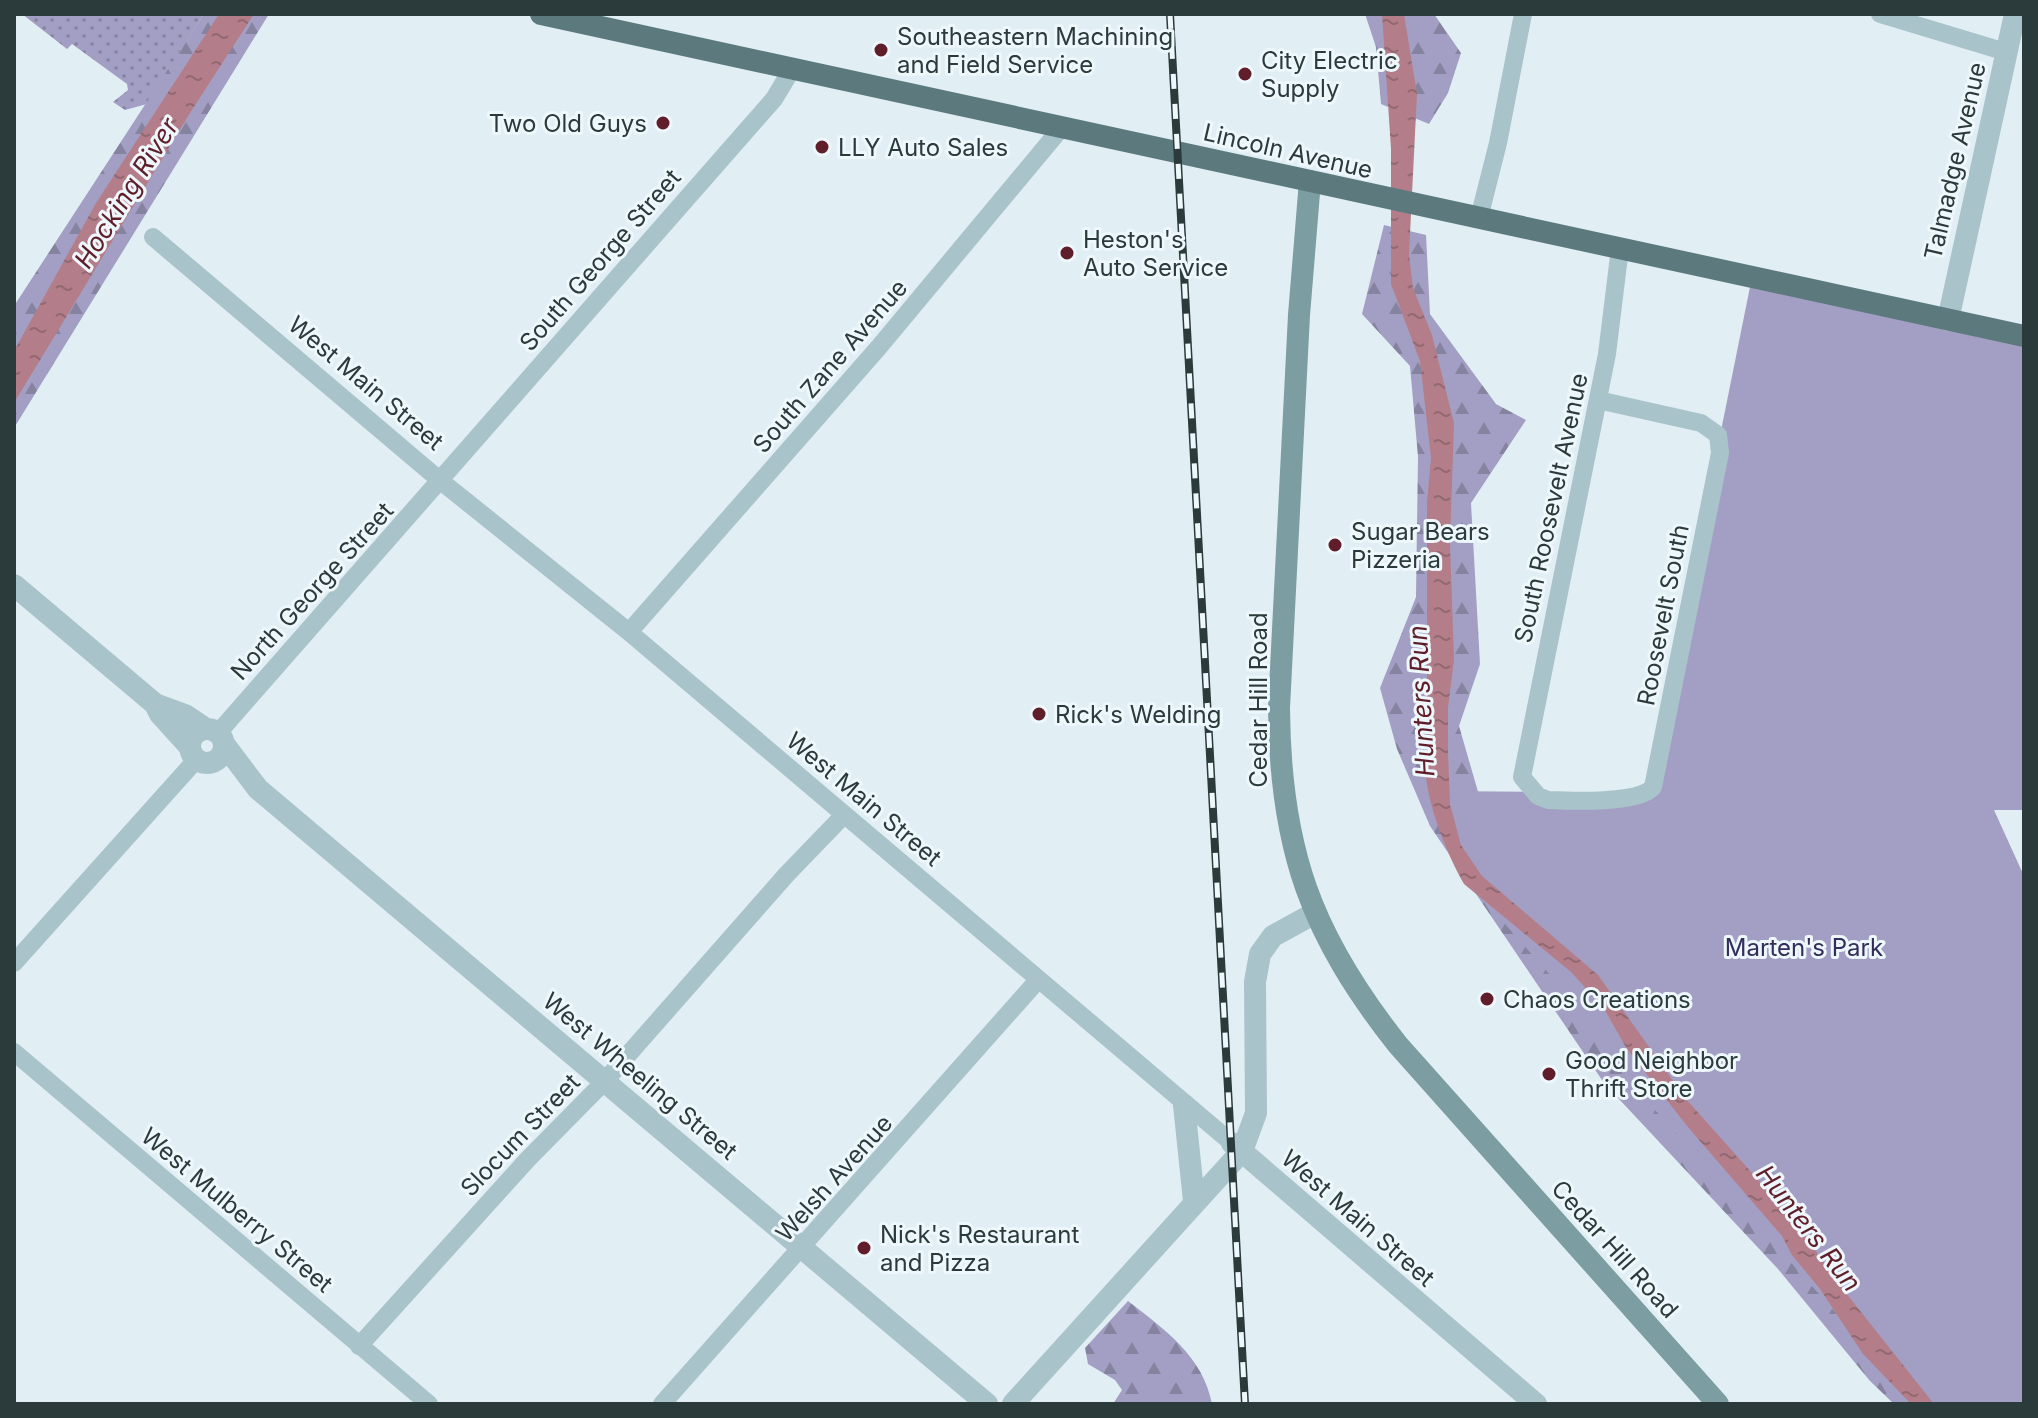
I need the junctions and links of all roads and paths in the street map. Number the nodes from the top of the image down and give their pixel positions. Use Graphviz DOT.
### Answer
graph roads {
  1 [pos="541,14"];
  2 [pos="1523,14"];
  3 [pos="1880,14"];
  4 [pos="2015,14"];
  5 [pos="2006,52"];
  6 [pos="792,69"];
  7 [pos="1063,126"];
  8 [pos="1310,181"];
  9 [pos="1479,218"];
  10 [pos="153,237"];
  11 [pos="1620,248"];
  12 [pos="1948,320"];
  13 [pos="2024,336"];
  14 [pos="1598,400"];
  15 [pos="442,482"];
  16 [pos="14,585"];
  17 [pos="629,632"];
  18 [pos="155,704"];
  19 [pos="216,735"];
  20 [pos="198,757"];
  21 [pos="1522,777"];
  22 [pos="258,789"];
  23 [pos="844,815"];
  24 [pos="1315,913"];
  25 [pos="14,963"];
  26 [pos="1038,980"];
  27 [pos="14,1052"];
  28 [pos="604,1082"];
  29 [pos="1184,1105"];
  30 [pos="1237,1147"];
  31 [pos="1194,1201"];
  32 [pos="803,1249"];
  33 [pos="359,1346"];
  34 [pos="429,1404"];
  35 [pos="662,1404"];
  36 [pos="987,1404"];
  37 [pos="1013,1404"];
  38 [pos="1536,1404"];
  39 [pos="1718,1404"];
  1 -- 6 [label="main road, Lincoln Avenue"];
  2 -- 9 [label="street"];
  3 -- 5 [label="street"];
  4 -- 5 [label="street, Talmadge Avenue"];
  5 -- 12 [label="street, Talmadge Avenue"];
  6 -- 7 [label="main road, Lincoln Avenue"];
  6 -- 15 [label="street, South George Street"];
  7 -- 8 [label="main road, Lincoln Avenue"];
  7 -- 17 [label="street, South Zane Avenue"];
  8 -- 9 [label="main road, Lincoln Avenue"];
  8 -- 24 [label="main road, Cedar Hill Road"];
  9 -- 11 [label="main road, Lincoln Avenue"];
  10 -- 15 [label="street, West Main Street"];
  11 -- 12 [label="main road, Lincoln Avenue"];
  11 -- 14 [label="street, South Roosevelt Avenue"];
  12 -- 13 [label="main road, Lincoln Avenue"];
  14 -- 21 [label="street, South Roosevelt Avenue"];
  14 -- 21 [label="street, Roosevelt South"];
  15 -- 17 [label="street, West Main Street"];
  15 -- 19 [label="street, North George Street"];
  16 -- 18 [label="street, West Wheeling Street"];
  17 -- 23 [label="street, West Main Street"];
  18 -- 19 [label="street, West Wheeling Street"];
  18 -- 20 [label="street, West Wheeling Street"];
  19 -- 20 [label="street"];
  19 -- 20 [label="street"];
  19 -- 22 [label="street, West Wheeling Street"];
  20 -- 22 [label="street, West Wheeling Street"];
  20 -- 25 [label="street"];
  22 -- 28 [label="street, West Wheeling Street"];
  23 -- 26 [label="street, West Main Street"];
  23 -- 28 [label="street, Slocum Street"];
  24 -- 30 [label="street"];
  24 -- 39 [label="main road, Cedar Hill Road"];
  26 -- 29 [label="street, West Main Street"];
  26 -- 32 [label="street, Welsh Avenue"];
  27 -- 33 [label="street, West Mulberry Street"];
  28 -- 32 [label="street, West Wheeling Street"];
  28 -- 33 [label="street, Slocum Street"];
  29 -- 30 [label="street, West Main Street"];
  29 -- 31 [label="street"];
  30 -- 31 [label="street"];
  30 -- 38 [label="street, West Main Street"];
  31 -- 37 [label="street"];
  32 -- 35 [label="street, Welsh Avenue"];
  32 -- 36 [label="street, West Wheeling Street"];
  33 -- 34 [label="street, West Mulberry Street"];
}
